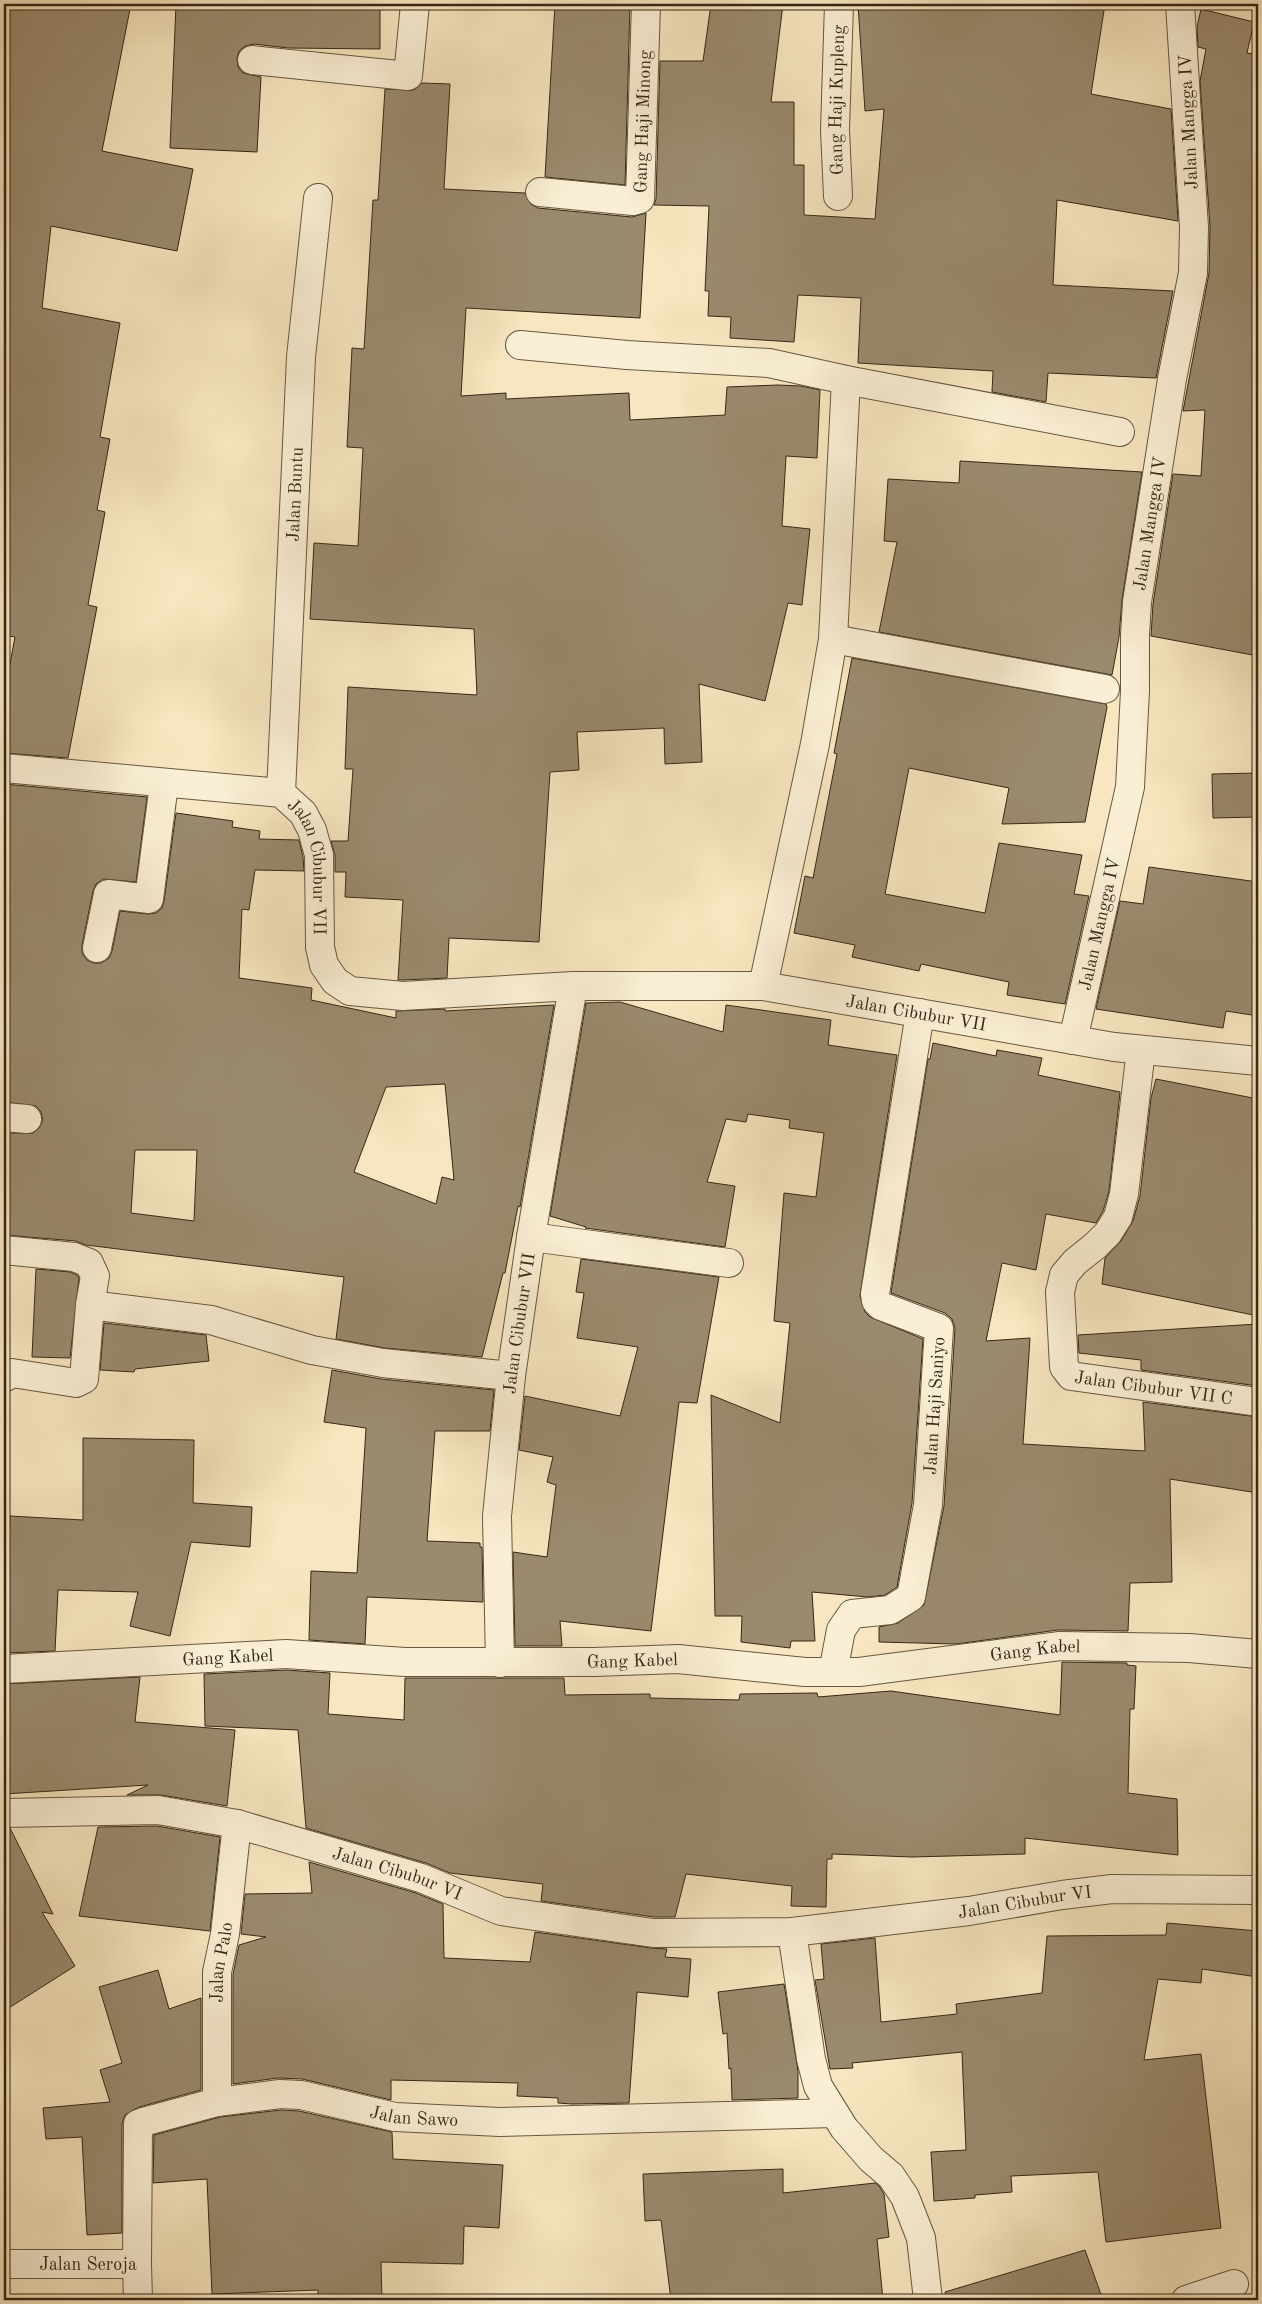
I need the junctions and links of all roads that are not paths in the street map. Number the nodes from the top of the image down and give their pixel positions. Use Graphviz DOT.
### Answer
graph roads {
  1 [pos="414,4"];
  2 [pos="646,4"];
  3 [pos="839,4"];
  4 [pos="1180,4"];
  5 [pos="252,60"];
  6 [pos="540,192"];
  7 [pos="838,196"];
  8 [pos="318,198"];
  9 [pos="520,345"];
  10 [pos="846,380"];
  11 [pos="1120,432"];
  12 [pos="833,639"];
  13 [pos="1105,689"];
  14 [pos="4,768"];
  15 [pos="164,784"];
  16 [pos="281,793"];
  17 [pos="97,948"];
  18 [pos="573,986"];
  19 [pos="763,986"];
  20 [pos="920,1013"];
  21 [pos="1073,1040"];
  22 [pos="1141,1050"];
  23 [pos="1258,1060"];
  24 [pos="531,1237"];
  25 [pos="4,1250"];
  26 [pos="729,1263"];
  27 [pos="90,1305"];
  28 [pos="511,1376"];
  29 [pos="4,1378"];
  30 [pos="1258,1402"];
  31 [pos="1258,1654"];
  32 [pos="500,1663"];
  33 [pos="4,1668"];
  34 [pos="834,1672"];
  35 [pos="4,1813"];
  36 [pos="237,1824"];
  37 [pos="1258,1890"];
  38 [pos="792,1932"];
  39 [pos="217,2102"];
  40 [pos="834,2113"];
  41 [pos="4,2264"];
  42 [pos="137,2264"];
  43 [pos="1234,2284"];
  44 [pos="138,2300"];
  45 [pos="928,2300"];
  46 [pos="1186,2300"];
  1 -- 5 [label="street"];
  2 -- 6 [label="street, Gang Haji Minong"];
  3 -- 7 [label="street, Gang Haji Kupleng"];
  4 -- 21 [label="street, Jalan Mangga IV"];
  8 -- 16 [label="street, Jalan Buntu"];
  9 -- 10 [label="street"];
  10 -- 11 [label="street"];
  10 -- 12 [label="street"];
  12 -- 13 [label="street"];
  12 -- 19 [label="street"];
  14 -- 15 [label="street, Jalan Cibubur VII"];
  15 -- 16 [label="street, Jalan Cibubur VII"];
  15 -- 17 [label="street"];
  16 -- 18 [label="street, Jalan Cibubur VII"];
  18 -- 19 [label="street, Jalan Cibubur VII"];
  18 -- 24 [label="street, Jalan Cibubur VII"];
  19 -- 20 [label="street, Jalan Cibubur VII"];
  20 -- 21 [label="street, Jalan Cibubur VII"];
  20 -- 34 [label="street, Jalan Haji Saniyo"];
  21 -- 22 [label="street, Jalan Cibubur VII"];
  22 -- 23 [label="street, Jalan Cibubur VII"];
  22 -- 30 [label="street, Jalan Cibubur VII C"];
  24 -- 26 [label="street"];
  24 -- 28 [label="street, Jalan Cibubur VII"];
  25 -- 27 [label="street"];
  27 -- 28 [label="street"];
  27 -- 29 [label="street"];
  28 -- 32 [label="street, Jalan Cibubur VII"];
  31 -- 34 [label="street, Gang Kabel"];
  32 -- 33 [label="street, Gang Kabel"];
  32 -- 34 [label="street, Gang Kabel"];
  35 -- 36 [label="street, Jalan Cibubur VI"];
  36 -- 38 [label="street, Jalan Cibubur VI"];
  36 -- 39 [label="street, Jalan Palo"];
  37 -- 38 [label="street, Jalan Cibubur VI"];
  38 -- 40 [label="street"];
  39 -- 40 [label="street, Jalan Sawo"];
  39 -- 42 [label="street, Jalan Sawo"];
  40 -- 45 [label="street"];
  41 -- 42 [label="street, Jalan Seroja"];
  42 -- 44 [label="street, Jalan Seroja"];
  43 -- 46 [label="street"];
}
